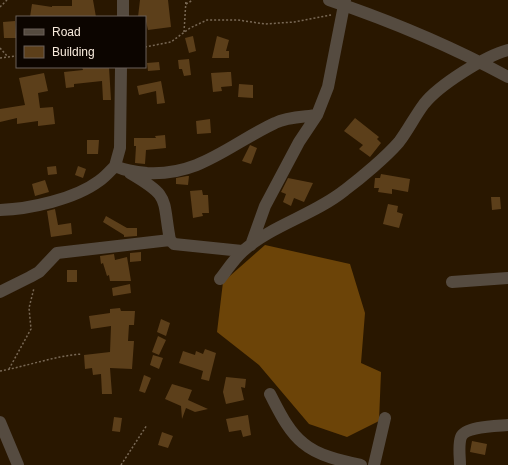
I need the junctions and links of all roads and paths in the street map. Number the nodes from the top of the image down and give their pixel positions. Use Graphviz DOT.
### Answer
graph roads {
  1 [pos="6,0"];
  2 [pos="123,0"];
  3 [pos="186,0"];
  4 [pos="193,0"];
  5 [pos="329,0"];
  6 [pos="186,4"];
  7 [pos="0,7"];
  8 [pos="345,7"];
  9 [pos="123,16"];
  10 [pos="184,32"];
  11 [pos="146,47"];
  12 [pos="0,48"];
  13 [pos="508,50"];
  14 [pos="16,56"];
  15 [pos="8,57"];
  16 [pos="0,58"];
  17 [pos="481,62"];
  18 [pos="122,68"];
  19 [pos="508,77"];
  20 [pos="317,115"];
  21 [pos="115,166"];
  22 [pos="127,171"];
  23 [pos="0,210"];
  24 [pos="170,240"];
  25 [pos="247,248"];
  26 [pos="39,272"];
  27 [pos="508,278"];
  28 [pos="220,279"];
  29 [pos="452,282"];
  30 [pos="0,292"];
  31 [pos="82,354"];
  32 [pos="9,369"];
  33 [pos="0,371"];
  34 [pos="270,394"];
  35 [pos="385,418"];
  36 [pos="0,422"];
  37 [pos="508,425"];
  38 [pos="147,426"];
  39 [pos="18,465"];
  40 [pos="121,465"];
  41 [pos="361,465"];
  42 [pos="374,465"];
  43 [pos="460,465"];
  1 -- 7 [label="path"];
  2 -- 9 [label="street"];
  3 -- 6 [label="path"];
  4 -- 6 [label="path"];
  5 -- 8 [label="street"];
  6 -- 10 [label="path"];
  8 -- 10 [label="path"];
  8 -- 17 [label="street"];
  8 -- 20 [label="street"];
  10 -- 11 [label="path"];
  12 -- 15 [label="path"];
  13 -- 17 [label="street"];
  14 -- 15 [label="path"];
  15 -- 16 [label="path"];
  17 -- 19 [label="street"];
  17 -- 25 [label="street"];
  18 -- 21 [label="street"];
  20 -- 22 [label="street"];
  20 -- 25 [label="street"];
  21 -- 22 [label="street"];
  21 -- 23 [label="street"];
  22 -- 24 [label="street"];
  24 -- 25 [label="street"];
  24 -- 26 [label="street"];
  25 -- 28 [label="street"];
  26 -- 30 [label="street"];
  26 -- 32 [label="path"];
  27 -- 29 [label="street"];
  31 -- 32 [label="path"];
  32 -- 33 [label="path"];
  34 -- 41 [label="street"];
  35 -- 42 [label="street"];
  36 -- 39 [label="street"];
  37 -- 43 [label="street"];
  38 -- 40 [label="path"];
}
